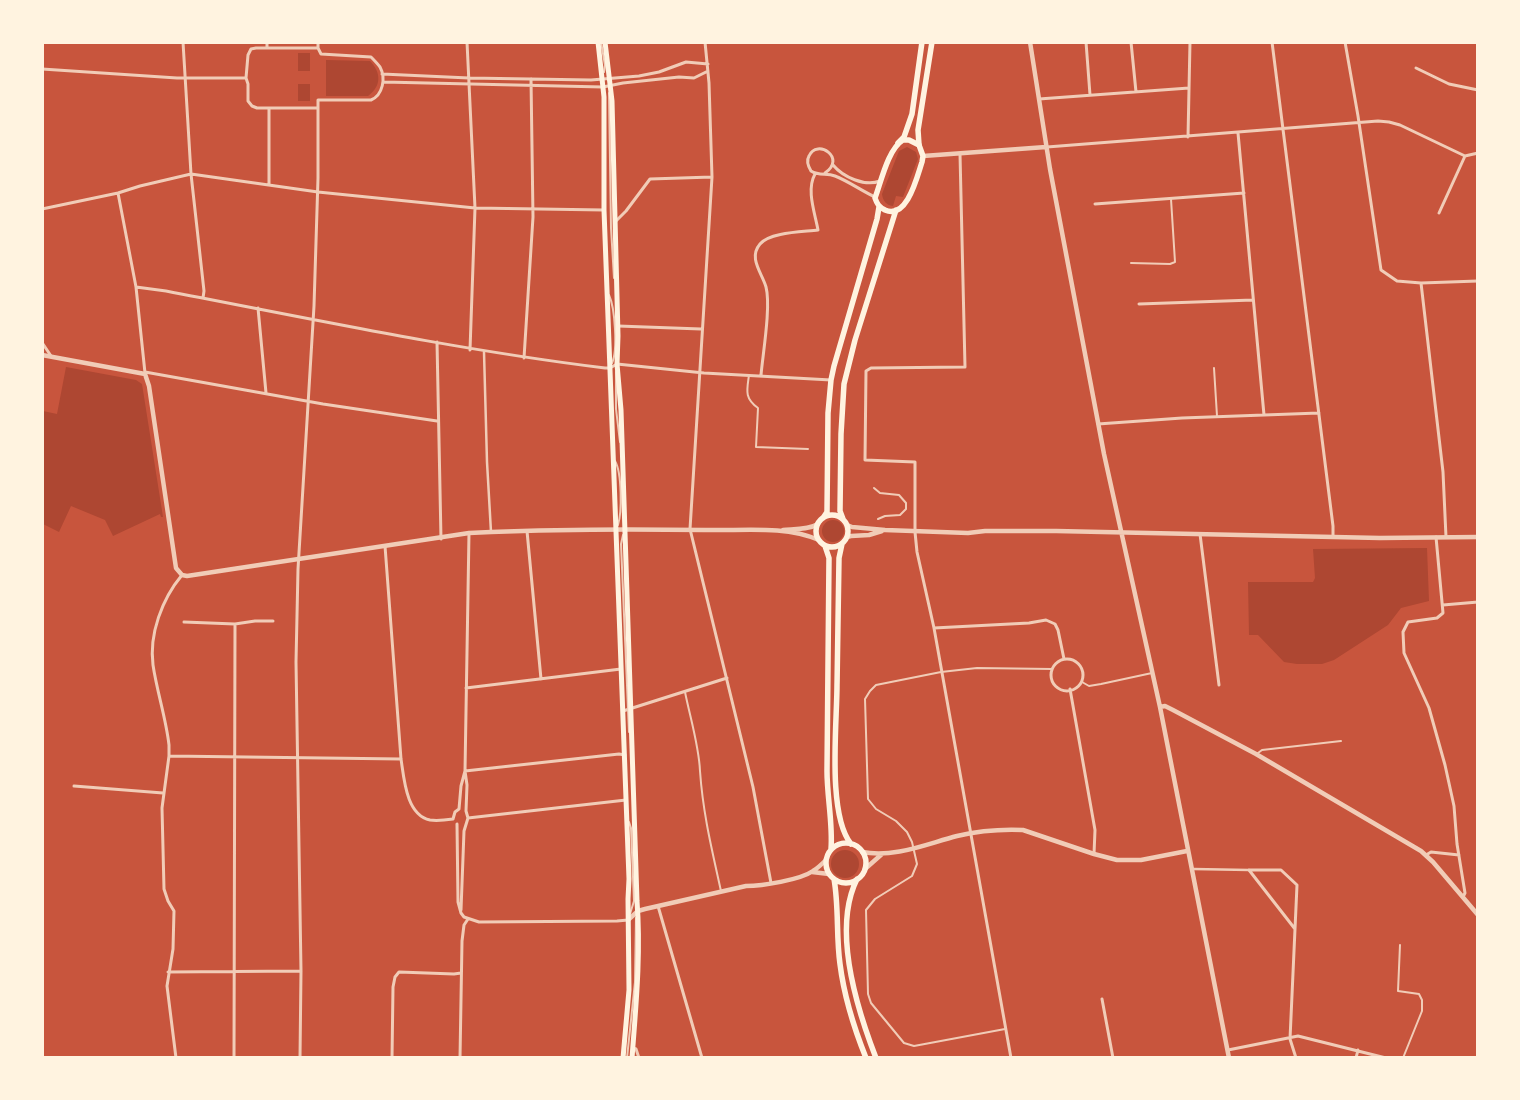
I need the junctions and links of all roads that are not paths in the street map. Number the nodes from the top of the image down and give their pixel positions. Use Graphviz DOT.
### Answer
graph roads {
  1 [pos="183,42"];
  2 [pos="267,42"];
  3 [pos="318,42"];
  4 [pos="467,42"];
  5 [pos="601,42"];
  6 [pos="705,42"];
  7 [pos="922,42"];
  8 [pos="932,42"];
  9 [pos="1030,42"];
  10 [pos="1086,42"];
  11 [pos="1131,42"];
  12 [pos="1190,42"];
  13 [pos="1272,42"];
  14 [pos="1345,42"];
  15 [pos="267,48"];
  16 [pos="318,48"];
  17 [pos="708,64"];
  18 [pos="1416,68"];
  19 [pos="42,69"];
  20 [pos="708,71"];
  21 [pos="382,74"];
  22 [pos="185,77"];
  23 [pos="246,78"];
  24 [pos="469,78"];
  25 [pos="610,78"];
  26 [pos="531,79"];
  27 [pos="602,79"];
  28 [pos="382,82"];
  29 [pos="469,84"];
  30 [pos="611,84"];
  31 [pos="530,85"];
  32 [pos="603,87"];
  33 [pos="1189,88"];
  34 [pos="1478,90"];
  35 [pos="1136,92"];
  36 [pos="1090,95"];
  37 [pos="1039,99"];
  38 [pos="269,108"];
  39 [pos="318,108"];
  40 [pos="1359,123"];
  41 [pos="1283,130"];
  42 [pos="1238,133"];
  43 [pos="1188,137"];
  44 [pos="898,143"];
  45 [pos="919,145"];
  46 [pos="1046,147"];
  47 [pos="1478,153"];
  48 [pos="960,154"];
  49 [pos="923,156"];
  50 [pos="1465,156"];
  51 [pos="833,165"];
  52 [pos="825,173"];
  53 [pos="191,174"];
  54 [pos="815,174"];
  55 [pos="712,177"];
  56 [pos="881,181"];
  57 [pos="269,185"];
  58 [pos="318,192"];
  59 [pos="118,193"];
  60 [pos="1244,193"];
  61 [pos="876,198"];
  62 [pos="1171,198"];
  63 [pos="1095,204"];
  64 [pos="879,207"];
  65 [pos="474,208"];
  66 [pos="42,209"];
  67 [pos="533,209"];
  68 [pos="604,210"];
  69 [pos="896,210"];
  70 [pos="1439,213"];
  71 [pos="616,222"];
  72 [pos="1131,263"];
  73 [pos="1478,281"];
  74 [pos="1421,283"];
  75 [pos="616,285"];
  76 [pos="136,288"];
  77 [pos="203,298"];
  78 [pos="1253,300"];
  79 [pos="1139,304"];
  80 [pos="258,308"];
  81 [pos="314,319"];
  82 [pos="618,326"];
  83 [pos="701,329"];
  84 [pos="42,337"];
  85 [pos="437,342"];
  86 [pos="43,344"];
  87 [pos="470,350"];
  88 [pos="484,352"];
  89 [pos="42,355"];
  90 [pos="51,356"];
  91 [pos="524,358"];
  92 [pos="617,364"];
  93 [pos="610,368"];
  94 [pos="1214,368"];
  95 [pos="700,372"];
  96 [pos="145,373"];
  97 [pos="749,375"];
  98 [pos="761,375"];
  99 [pos="831,380"];
  100 [pos="266,393"];
  101 [pos="309,402"];
  102 [pos="1319,413"];
  103 [pos="1264,415"];
  104 [pos="1217,417"];
  105 [pos="437,421"];
  106 [pos="1098,424"];
  107 [pos="808,449"];
  108 [pos="874,488"];
  109 [pos="823,518"];
  110 [pos="878,519"];
  111 [pos="845,522"];
  112 [pos="818,524"];
  113 [pos="625,529"];
  114 [pos="690,529"];
  115 [pos="527,530"];
  116 [pos="616,530"];
  117 [pos="773,530"];
  118 [pos="885,530"];
  119 [pos="491,532"];
  120 [pos="915,532"];
  121 [pos="470,533"];
  122 [pos="1120,533"];
  123 [pos="1200,533"];
  124 [pos="1333,536"];
  125 [pos="847,537"];
  126 [pos="1436,537"];
  127 [pos="1446,537"];
  128 [pos="1478,537"];
  129 [pos="441,539"];
  130 [pos="819,540"];
  131 [pos="842,544"];
  132 [pos="385,546"];
  133 [pos="825,546"];
  134 [pos="299,560"];
  135 [pos="182,575"];
  136 [pos="1478,602"];
  137 [pos="1443,605"];
  138 [pos="273,621"];
  139 [pos="184,622"];
  140 [pos="236,624"];
  141 [pos="934,628"];
  142 [pos="1064,659"];
  143 [pos="621,669"];
  144 [pos="1052,669"];
  145 [pos="941,672"];
  146 [pos="1152,673"];
  147 [pos="727,678"];
  148 [pos="541,679"];
  149 [pos="1082,682"];
  150 [pos="1220,685"];
  151 [pos="466,688"];
  152 [pos="1070,690"];
  153 [pos="685,691"];
  154 [pos="1160,707"];
  155 [pos="627,709"];
  156 [pos="1340,740"];
  157 [pos="1256,754"];
  158 [pos="626,755"];
  159 [pos="169,756"];
  160 [pos="236,756"];
  161 [pos="298,758"];
  162 [pos="401,759"];
  163 [pos="465,772"];
  164 [pos="74,786"];
  165 [pos="163,793"];
  166 [pos="627,800"];
  167 [pos="458,809"];
  168 [pos="466,811"];
  169 [pos="468,818"];
  170 [pos="453,819"];
  171 [pos="466,823"];
  172 [pos="457,824"];
  173 [pos="970,833"];
  174 [pos="851,844"];
  175 [pos="912,848"];
  176 [pos="831,849"];
  177 [pos="1187,851"];
  178 [pos="862,852"];
  179 [pos="882,854"];
  180 [pos="1094,854"];
  181 [pos="1426,855"];
  182 [pos="1459,855"];
  183 [pos="826,860"];
  184 [pos="865,869"];
  185 [pos="1191,869"];
  186 [pos="1249,870"];
  187 [pos="812,872"];
  188 [pos="832,877"];
  189 [pos="857,879"];
  190 [pos="772,884"];
  191 [pos="720,891"];
  192 [pos="1463,898"];
  193 [pos="658,906"];
  194 [pos="638,911"];
  195 [pos="461,913"];
  196 [pos="1478,915"];
  197 [pos="468,919"];
  198 [pos="628,920"];
  199 [pos="1295,929"];
  200 [pos="1400,945"];
  201 [pos="301,971"];
  202 [pos="168,972"];
  203 [pos="234,972"];
  204 [pos="461,973"];
  205 [pos="1102,999"];
  206 [pos="1006,1029"];
  207 [pos="1290,1039"];
  208 [pos="632,1048"];
  209 [pos="1228,1050"];
  210 [pos="1358,1050"];
  211 [pos="176,1058"];
  212 [pos="234,1058"];
  213 [pos="300,1058"];
  214 [pos="392,1058"];
  215 [pos="460,1058"];
  216 [pos="625,1058"];
  217 [pos="632,1058"];
  218 [pos="639,1058"];
  219 [pos="702,1058"];
  220 [pos="866,1058"];
  221 [pos="876,1058"];
  222 [pos="1011,1058"];
  223 [pos="1113,1058"];
  224 [pos="1229,1058"];
  225 [pos="1296,1058"];
  226 [pos="1356,1058"];
  227 [pos="1386,1058"];
  228 [pos="1403,1058"];
  1 -- 22 [label="street"];
  2 -- 15 [label="street"];
  3 -- 16 [label="street"];
  4 -- 24 [label="street"];
  5 -- 25 [label="main road"];
  5 -- 27 [label="main road"];
  6 -- 17 [label="street"];
  7 -- 44 [label="main road"];
  8 -- 45 [label="main road"];
  9 -- 37 [label="street"];
  10 -- 36 [label="street"];
  11 -- 35 [label="street"];
  12 -- 33 [label="street"];
  13 -- 41 [label="street"];
  14 -- 40 [label="street"];
  15 -- 16 [label="street"];
  15 -- 23 [label="street"];
  16 -- 21 [label="street"];
  17 -- 20 [label="street"];
  17 -- 25 [label="street"];
  18 -- 34 [label="street"];
  19 -- 22 [label="street"];
  20 -- 30 [label="street"];
  20 -- 55 [label="street"];
  21 -- 24 [label="street"];
  21 -- 28 [label="street"];
  22 -- 23 [label="street"];
  22 -- 53 [label="street"];
  23 -- 38 [label="street"];
  24 -- 26 [label="street"];
  24 -- 29 [label="street"];
  25 -- 27 [label="street"];
  25 -- 30 [label="main road"];
  26 -- 27 [label="street"];
  26 -- 31 [label="street"];
  27 -- 32 [label="main road"];
  28 -- 29 [label="street"];
  28 -- 39 [label="street"];
  29 -- 31 [label="street"];
  29 -- 65 [label="street"];
  30 -- 32 [label="street"];
  30 -- 71 [label="main road"];
  30 -- 75 [label="lane"];
  31 -- 32 [label="street"];
  31 -- 67 [label="street"];
  32 -- 68 [label="main road"];
  33 -- 35 [label="street"];
  33 -- 43 [label="street"];
  35 -- 36 [label="street"];
  36 -- 37 [label="street"];
  37 -- 46 [label="street"];
  38 -- 39 [label="street"];
  38 -- 57 [label="street"];
  39 -- 58 [label="street"];
  40 -- 41 [label="street"];
  40 -- 50 [label="street"];
  40 -- 74 [label="street"];
  41 -- 42 [label="street"];
  41 -- 102 [label="street"];
  42 -- 43 [label="street"];
  42 -- 60 [label="street"];
  43 -- 46 [label="street"];
  44 -- 45 [label="main road"];
  44 -- 56 [label="main road"];
  45 -- 49 [label="main road"];
  46 -- 48 [label="street"];
  46 -- 106 [label="street"];
  47 -- 50 [label="street"];
  48 -- 49 [label="street"];
  48 -- 120 [label="street"];
  49 -- 69 [label="main road"];
  50 -- 70 [label="street"];
  51 -- 52 [label="street"];
  51 -- 54 [label="street"];
  51 -- 56 [label="street"];
  52 -- 54 [label="street"];
  52 -- 61 [label="street"];
  53 -- 57 [label="street"];
  53 -- 59 [label="street"];
  53 -- 77 [label="street"];
  54 -- 98 [label="street"];
  55 -- 71 [label="street"];
  55 -- 83 [label="street"];
  56 -- 61 [label="main road"];
  57 -- 58 [label="street"];
  58 -- 65 [label="street"];
  58 -- 81 [label="street"];
  59 -- 66 [label="street"];
  59 -- 76 [label="street"];
  60 -- 62 [label="street"];
  60 -- 78 [label="street"];
  61 -- 64 [label="main road"];
  62 -- 63 [label="street"];
  62 -- 72 [label="lane"];
  64 -- 69 [label="main road"];
  64 -- 99 [label="main road"];
  65 -- 67 [label="street"];
  65 -- 87 [label="street"];
  67 -- 68 [label="street"];
  67 -- 91 [label="street"];
  68 -- 93 [label="main road"];
  69 -- 111 [label="main road"];
  71 -- 75 [label="main road"];
  73 -- 74 [label="street"];
  74 -- 127 [label="street"];
  75 -- 82 [label="main road"];
  76 -- 77 [label="street"];
  76 -- 96 [label="street"];
  77 -- 80 [label="street"];
  78 -- 79 [label="street"];
  78 -- 103 [label="street"];
  80 -- 81 [label="street"];
  80 -- 100 [label="street"];
  81 -- 85 [label="street"];
  81 -- 101 [label="street"];
  82 -- 83 [label="street"];
  82 -- 92 [label="main road"];
  83 -- 95 [label="street"];
  84 -- 86 [label="street"];
  85 -- 87 [label="street"];
  85 -- 105 [label="street"];
  86 -- 90 [label="street"];
  87 -- 88 [label="street"];
  88 -- 91 [label="street"];
  88 -- 119 [label="street"];
  89 -- 90 [label="street"];
  90 -- 96 [label="street"];
  91 -- 93 [label="street"];
  92 -- 93 [label="street"];
  92 -- 95 [label="street"];
  92 -- 113 [label="main road"];
  93 -- 116 [label="main road"];
  94 -- 104 [label="lane"];
  95 -- 97 [label="street"];
  95 -- 114 [label="street"];
  96 -- 100 [label="street"];
  96 -- 135 [label="street"];
  97 -- 98 [label="street"];
  97 -- 107 [label="lane"];
  98 -- 99 [label="street"];
  99 -- 109 [label="main road"];
  100 -- 101 [label="street"];
  101 -- 105 [label="street"];
  101 -- 134 [label="street"];
  102 -- 103 [label="street"];
  102 -- 124 [label="street"];
  103 -- 104 [label="street"];
  104 -- 106 [label="street"];
  105 -- 129 [label="street"];
  106 -- 122 [label="street"];
  108 -- 110 [label="lane"];
  109 -- 111 [label="main road"];
  109 -- 112 [label="main road"];
  111 -- 118 [label="street"];
  111 -- 125 [label="main road"];
  112 -- 117 [label="street"];
  112 -- 130 [label="main road"];
  113 -- 114 [label="street"];
  113 -- 116 [label="street"];
  113 -- 155 [label="main road"];
  114 -- 117 [label="street"];
  114 -- 147 [label="street"];
  115 -- 116 [label="street"];
  115 -- 119 [label="street"];
  115 -- 148 [label="street"];
  116 -- 143 [label="main road"];
  117 -- 130 [label="street"];
  118 -- 120 [label="street"];
  118 -- 125 [label="street"];
  119 -- 121 [label="street"];
  120 -- 122 [label="street"];
  120 -- 141 [label="street"];
  121 -- 129 [label="street"];
  121 -- 151 [label="street"];
  122 -- 123 [label="street"];
  122 -- 146 [label="street"];
  123 -- 124 [label="street"];
  123 -- 150 [label="street"];
  124 -- 126 [label="street"];
  125 -- 131 [label="main road"];
  126 -- 127 [label="street"];
  126 -- 137 [label="street"];
  127 -- 128 [label="street"];
  129 -- 132 [label="street"];
  130 -- 133 [label="main road"];
  131 -- 133 [label="main road"];
  131 -- 174 [label="main road"];
  132 -- 134 [label="street"];
  132 -- 162 [label="street"];
  133 -- 176 [label="main road"];
  134 -- 135 [label="street"];
  134 -- 161 [label="street"];
  135 -- 159 [label="street"];
  136 -- 137 [label="street"];
  137 -- 182 [label="street"];
  138 -- 140 [label="street"];
  139 -- 140 [label="street"];
  140 -- 160 [label="street"];
  141 -- 142 [label="street"];
  141 -- 145 [label="street"];
  142 -- 144 [label="street"];
  142 -- 149 [label="street"];
  143 -- 148 [label="street"];
  143 -- 155 [label="main road"];
  144 -- 145 [label="lane"];
  144 -- 152 [label="street"];
  145 -- 173 [label="street"];
  145 -- 175 [label="lane"];
  146 -- 149 [label="lane"];
  146 -- 154 [label="street"];
  147 -- 153 [label="street"];
  147 -- 190 [label="street"];
  148 -- 151 [label="street"];
  149 -- 152 [label="street"];
  151 -- 163 [label="street"];
  152 -- 180 [label="street"];
  153 -- 155 [label="street"];
  153 -- 191 [label="lane"];
  154 -- 157 [label="street"];
  154 -- 177 [label="street"];
  155 -- 158 [label="main road"];
  155 -- 194 [label="main road"];
  156 -- 157 [label="lane"];
  157 -- 181 [label="street"];
  158 -- 163 [label="street"];
  158 -- 166 [label="main road"];
  159 -- 160 [label="street"];
  159 -- 165 [label="street"];
  160 -- 161 [label="street"];
  160 -- 203 [label="street"];
  161 -- 162 [label="street"];
  161 -- 201 [label="street"];
  162 -- 170 [label="street"];
  163 -- 167 [label="street"];
  163 -- 168 [label="street"];
  164 -- 165 [label="street"];
  165 -- 202 [label="street"];
  166 -- 169 [label="street"];
  166 -- 198 [label="main road"];
  167 -- 168 [label="street"];
  167 -- 170 [label="street"];
  168 -- 169 [label="street"];
  169 -- 171 [label="street"];
  170 -- 172 [label="street"];
  171 -- 172 [label="street"];
  171 -- 195 [label="street"];
  172 -- 195 [label="street"];
  173 -- 175 [label="street"];
  173 -- 180 [label="street"];
  173 -- 206 [label="street"];
  174 -- 176 [label="main road"];
  174 -- 178 [label="main road"];
  175 -- 179 [label="street"];
  175 -- 206 [label="lane"];
  176 -- 183 [label="main road"];
  177 -- 180 [label="street"];
  177 -- 185 [label="street"];
  178 -- 179 [label="street"];
  178 -- 184 [label="main road"];
  179 -- 184 [label="street"];
  181 -- 182 [label="street"];
  181 -- 192 [label="street"];
  182 -- 192 [label="street"];
  183 -- 187 [label="street"];
  183 -- 188 [label="main road"];
  184 -- 189 [label="main road"];
  185 -- 186 [label="street"];
  185 -- 209 [label="street"];
  186 -- 199 [label="street"];
  186 -- 199 [label="street"];
  187 -- 188 [label="street"];
  187 -- 190 [label="street"];
  188 -- 189 [label="main road"];
  188 -- 220 [label="main road"];
  189 -- 221 [label="main road"];
  190 -- 191 [label="street"];
  191 -- 193 [label="street"];
  192 -- 196 [label="street"];
  193 -- 194 [label="street"];
  193 -- 219 [label="street"];
  194 -- 198 [label="street"];
  194 -- 208 [label="main road"];
  194 -- 216 [label="lane"];
  195 -- 197 [label="street"];
  197 -- 198 [label="street"];
  197 -- 204 [label="street"];
  198 -- 216 [label="main road"];
  199 -- 207 [label="street"];
  200 -- 228 [label="lane"];
  201 -- 203 [label="street"];
  201 -- 213 [label="street"];
  202 -- 203 [label="street"];
  202 -- 211 [label="street"];
  203 -- 212 [label="street"];
  204 -- 214 [label="street"];
  204 -- 215 [label="street"];
  205 -- 223 [label="street"];
  206 -- 222 [label="street"];
  207 -- 209 [label="street"];
  207 -- 210 [label="street"];
  207 -- 225 [label="street"];
  208 -- 217 [label="main road"];
  208 -- 218 [label="street"];
  209 -- 224 [label="street"];
  210 -- 226 [label="street"];
  210 -- 227 [label="street"];
}
